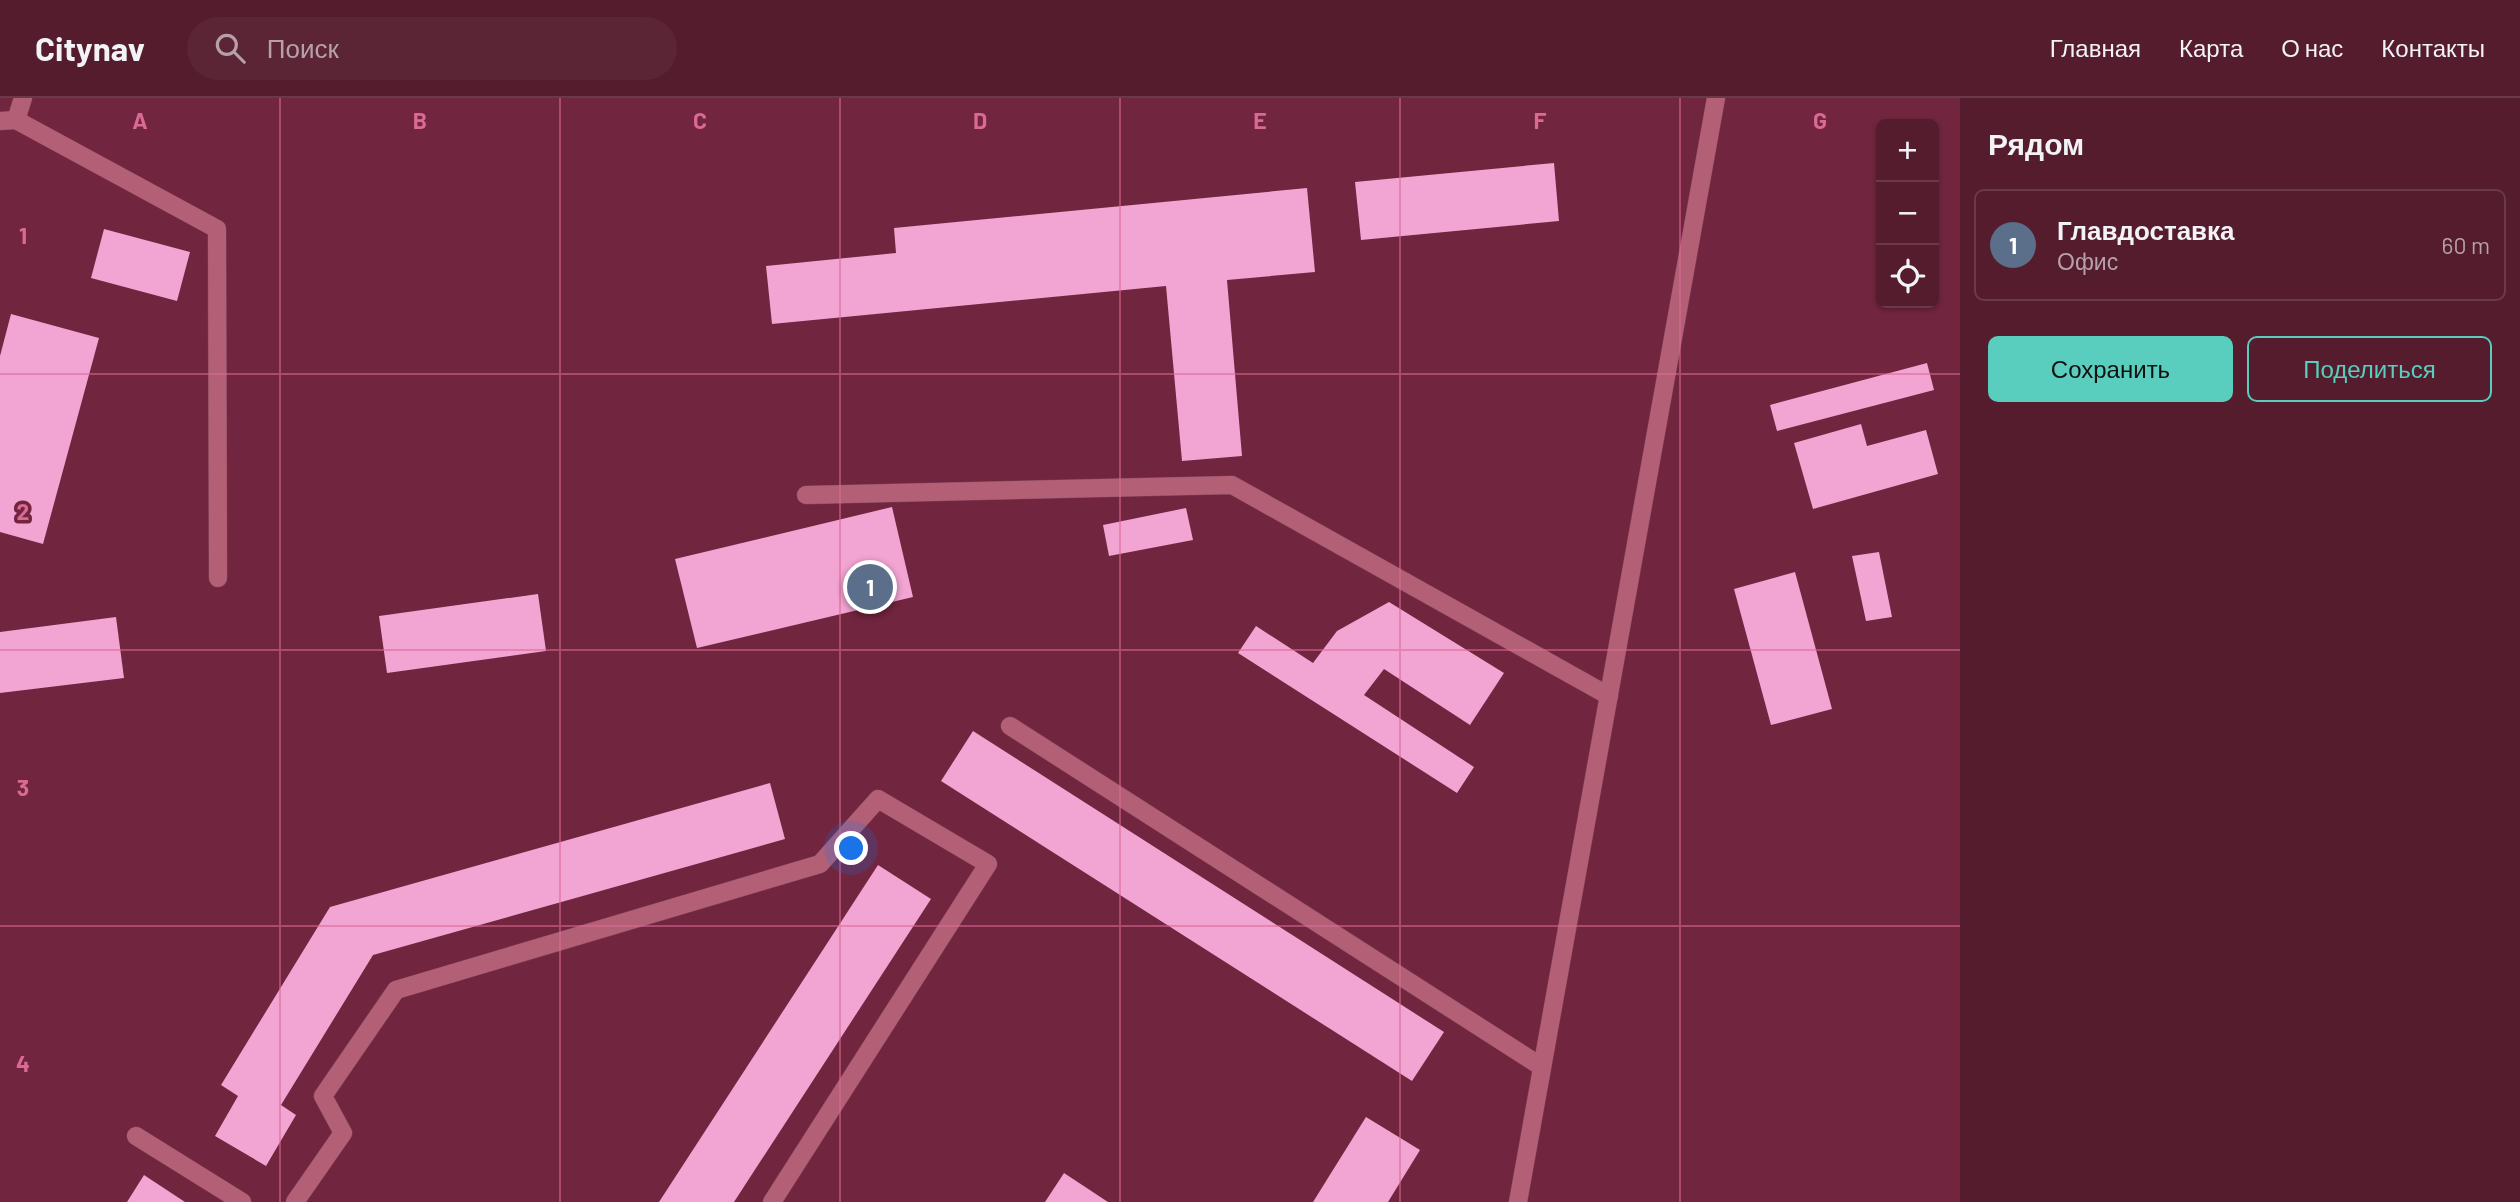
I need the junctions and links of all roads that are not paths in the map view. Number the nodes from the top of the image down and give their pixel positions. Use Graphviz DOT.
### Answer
graph roads {
  1 [pos="23,98"];
  2 [pos="1716,98"];
  3 [pos="8,121"];
  4 [pos="806,495"];
  5 [pos="218,578"];
  6 [pos="1609,696"];
  7 [pos="1010,726"];
  8 [pos="1542,1067"];
  9 [pos="136,1136"];
  10 [pos="242,1202"];
  11 [pos="295,1202"];
  12 [pos="772,1202"];
  13 [pos="1518,1202"];
  1 -- 3 [label="street"];
  2 -- 6 [label="street"];
  3 -- 5 [label="street"];
  4 -- 6 [label="street"];
  6 -- 8 [label="street"];
  7 -- 8 [label="street"];
  8 -- 13 [label="street"];
  9 -- 10 [label="street"];
  11 -- 12 [label="street"];
}
